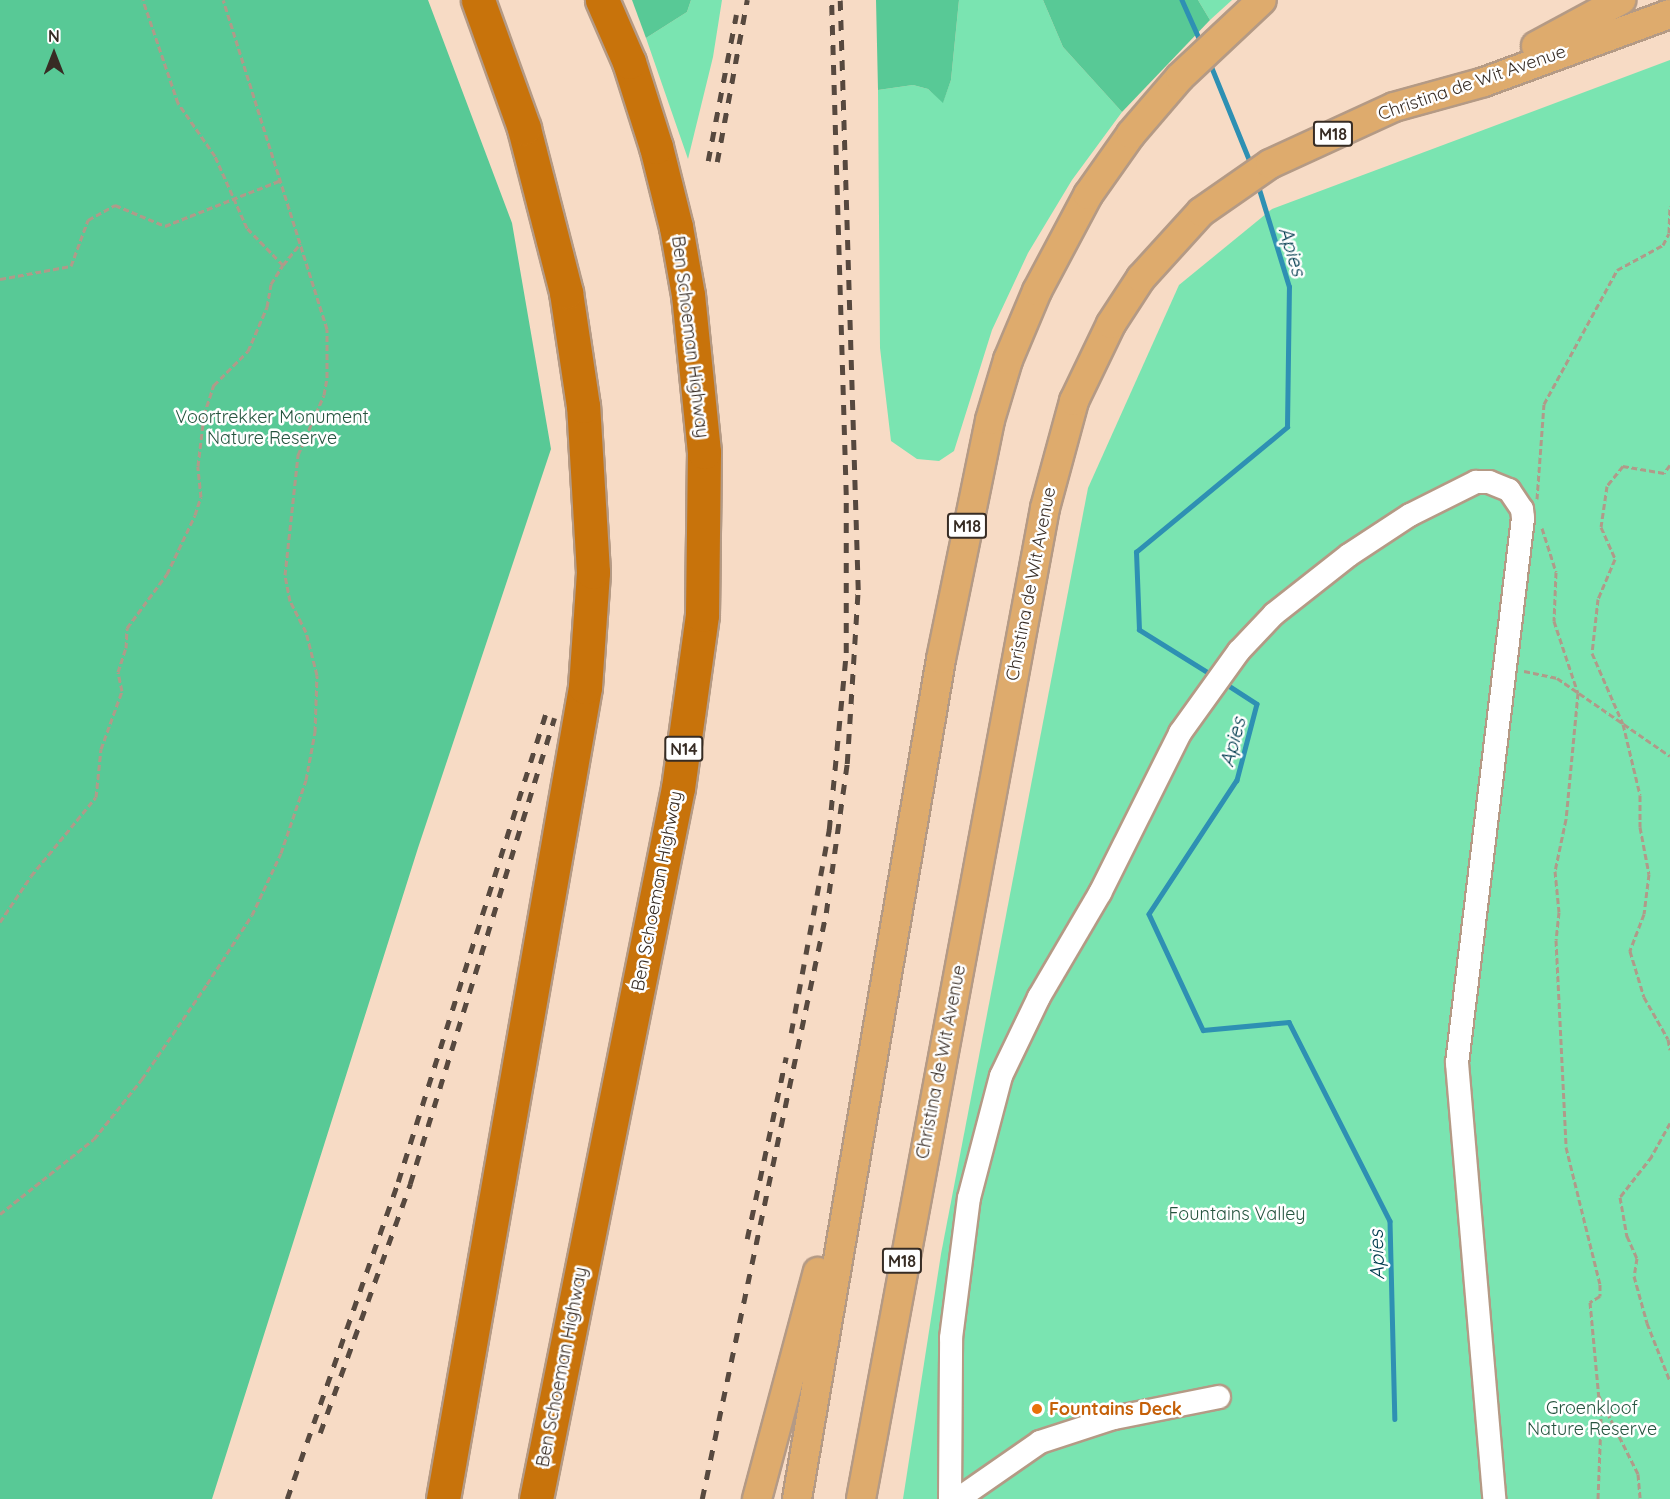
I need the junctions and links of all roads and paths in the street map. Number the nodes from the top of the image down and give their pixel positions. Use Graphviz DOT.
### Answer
graph roads {
  1 [pos="143,0"];
  2 [pos="223,0"];
  3 [pos="478,0"];
  4 [pos="602,0"];
  5 [pos="1262,0"];
  6 [pos="1621,0"];
  7 [pos="1670,14"];
  8 [pos="1442,91"];
  9 [pos="281,180"];
  10 [pos="233,198"];
  11 [pos="1670,206"];
  12 [pos="301,242"];
  13 [pos="283,265"];
  14 [pos="0,279"];
  15 [pos="1670,465"];
  16 [pos="1537,503"];
  17 [pos="1540,524"];
  18 [pos="1507,654"];
  19 [pos="1578,693"];
  20 [pos="1623,724"];
  21 [pos="1670,756"];
  22 [pos="0,922"];
  23 [pos="876,1022"];
  24 [pos="1670,1050"];
  25 [pos="1670,1123"];
  26 [pos="0,1215"];
  27 [pos="1670,1381"];
  28 [pos="1598,1393"];
  29 [pos="1219,1397"];
  30 [pos="443,1499"];
  31 [pos="536,1499"];
  32 [pos="757,1499"];
  33 [pos="797,1499"];
  34 [pos="861,1499"];
  35 [pos="950,1499"];
  36 [pos="958,1499"];
  37 [pos="1494,1499"];
  38 [pos="1598,1499"];
  39 [pos="1640,1499"];
  1 -- 10 [label="path"];
  2 -- 9 [label="path"];
  3 -- 30 [label="highway"];
  4 -- 31 [label="highway, Ben Schoeman Highway / N14"];
  5 -- 23 [label="main road, M18"];
  6 -- 8 [label="main road"];
  7 -- 8 [label="main road, Christina de Wit Avenue"];
  8 -- 34 [label="main road, Christina de Wit Avenue / M18"];
  9 -- 10 [label="path"];
  9 -- 12 [label="path"];
  10 -- 13 [label="path"];
  10 -- 14 [label="path"];
  11 -- 16 [label="path"];
  12 -- 13 [label="path"];
  12 -- 26 [label="path"];
  13 -- 22 [label="path"];
  15 -- 20 [label="path"];
  17 -- 19 [label="path"];
  18 -- 19 [label="path"];
  18 -- 35 [label="lane"];
  18 -- 37 [label="lane"];
  19 -- 20 [label="path"];
  19 -- 28 [label="path"];
  20 -- 21 [label="path"];
  20 -- 24 [label="path"];
  23 -- 32 [label="main road"];
  23 -- 33 [label="main road, M18"];
  25 -- 27 [label="path"];
  28 -- 38 [label="path"];
  28 -- 39 [label="path"];
  29 -- 36 [label="lane"];
}
